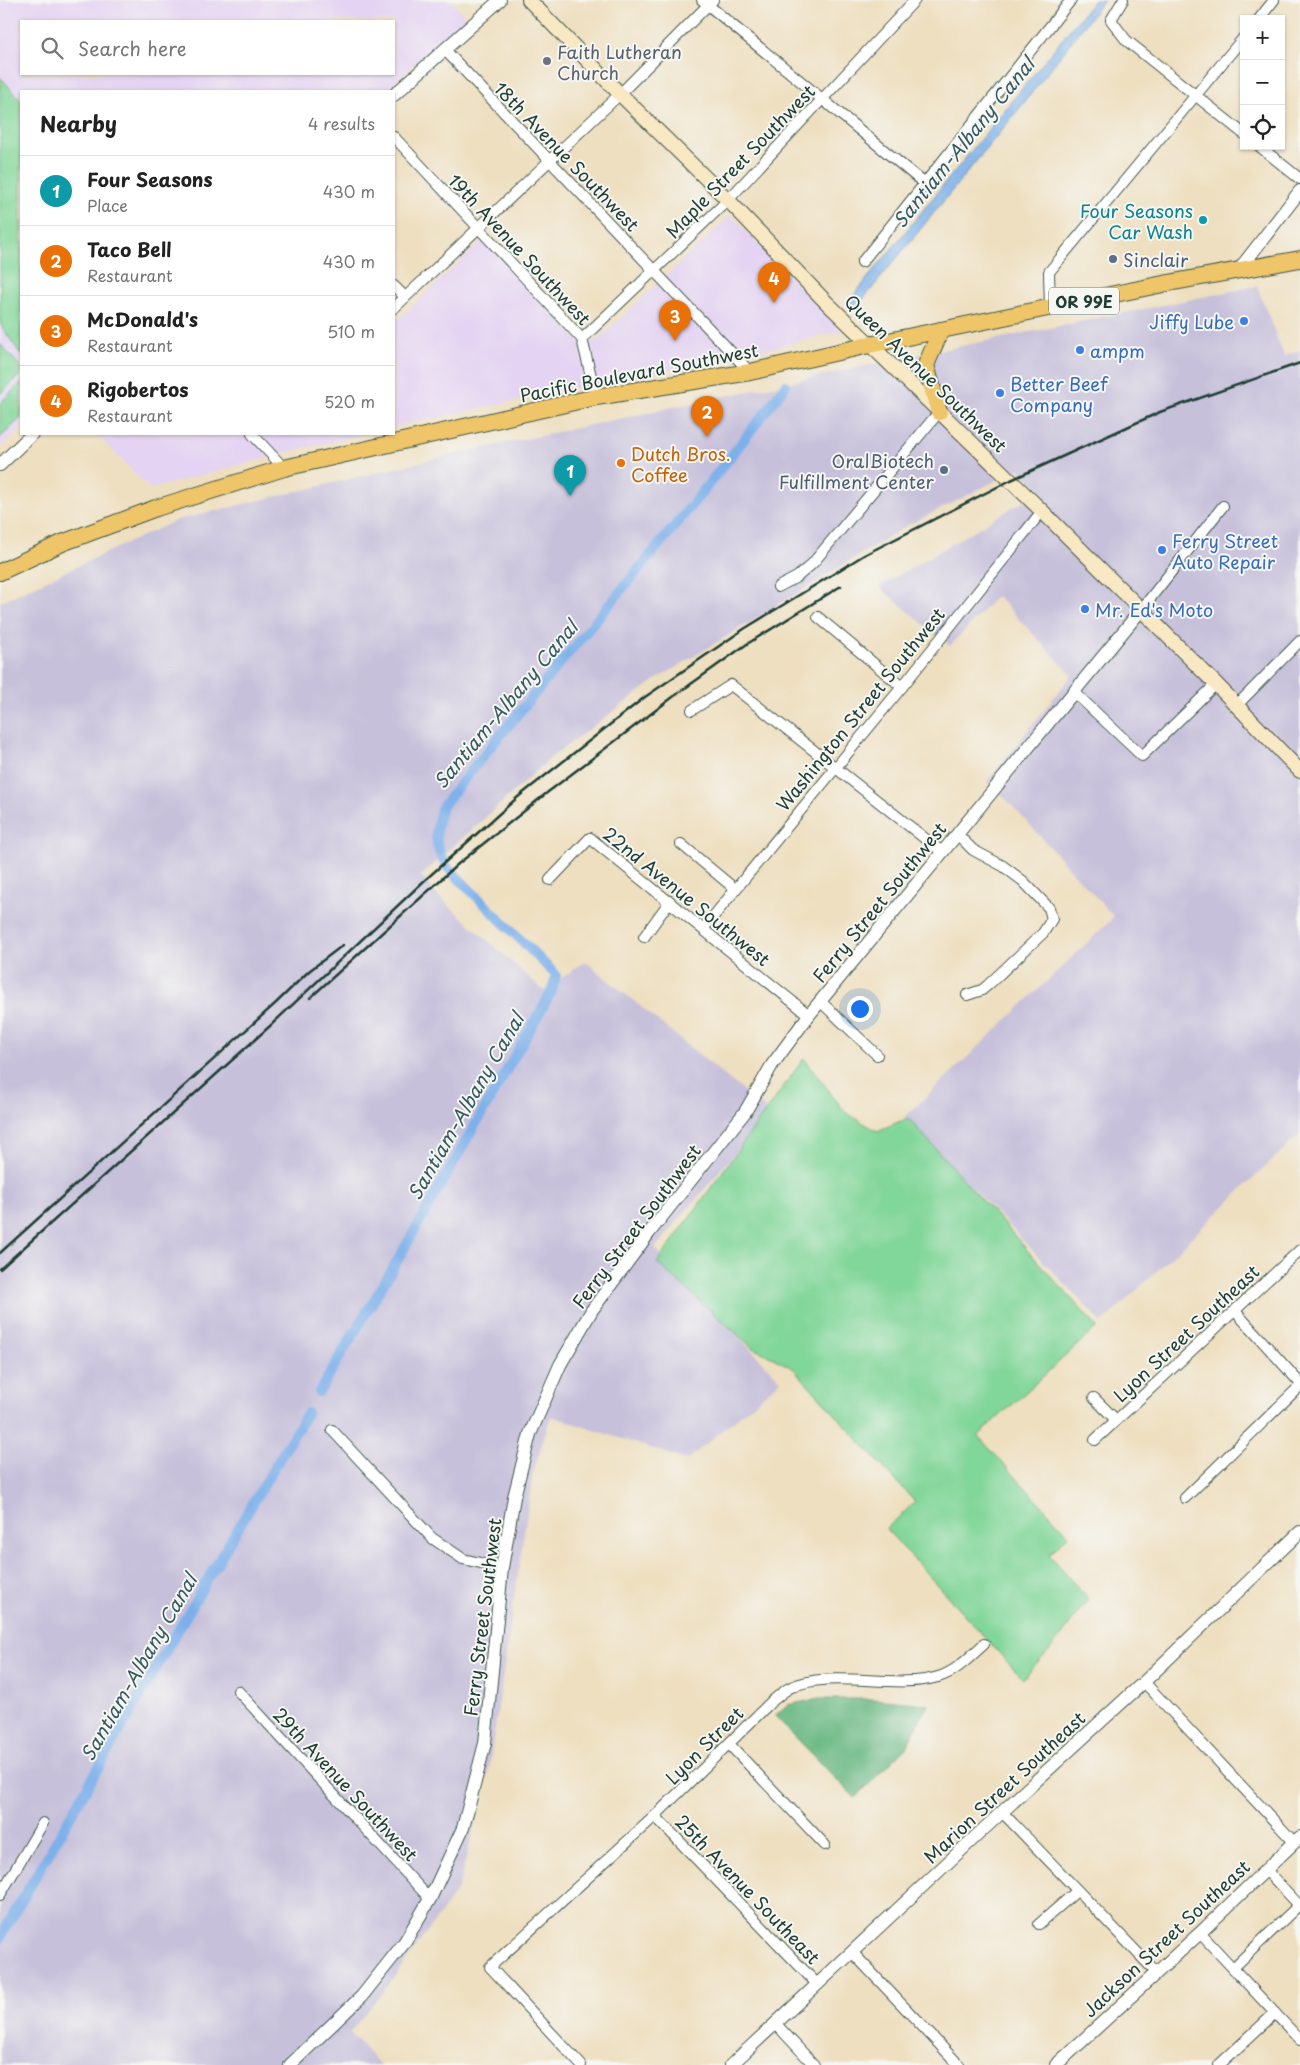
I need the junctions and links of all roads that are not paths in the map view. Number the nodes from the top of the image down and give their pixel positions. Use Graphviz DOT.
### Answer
graph roads {
  1 [pos="500,0"];
  2 [pos="529,0"];
  3 [pos="916,0"];
  4 [pos="1071,0"];
  5 [pos="1123,0"];
  6 [pos="1274,0"];
  7 [pos="708,2"];
  8 [pos="1262,15"];
  9 [pos="1240,42"];
  10 [pos="444,49"];
  11 [pos="395,94"];
  12 [pos="620,94"];
  13 [pos="1196,96"];
  14 [pos="822,98"];
  15 [pos="1240,131"];
  16 [pos="395,138"];
  17 [pos="1264,150"];
  18 [pos="549,161"];
  19 [pos="1300,179"];
  20 [pos="925,184"];
  21 [pos="1300,191"];
  22 [pos="728,200"];
  23 [pos="479,228"];
  24 [pos="1300,259"];
  25 [pos="862,262"];
  26 [pos="655,271"];
  27 [pos="1238,271"];
  28 [pos="395,287"];
  29 [pos="405,298"];
  30 [pos="395,307"];
  31 [pos="1050,308"];
  32 [pos="941,330"];
  33 [pos="582,339"];
  34 [pos="868,345"];
  35 [pos="750,372"];
  36 [pos="596,397"];
  37 [pos="939,412"];
  38 [pos="31,435"];
  39 [pos="253,435"];
  40 [pos="0,465"];
  41 [pos="284,468"];
  42 [pos="1223,506"];
  43 [pos="1042,511"];
  44 [pos="0,572"];
  45 [pos="778,587"];
  46 [pos="1141,610"];
  47 [pos="818,617"];
  48 [pos="1300,641"];
  49 [pos="1216,684"];
  50 [pos="902,687"];
  51 [pos="1074,692"];
  52 [pos="1237,705"];
  53 [pos="692,710"];
  54 [pos="836,768"];
  55 [pos="1300,771"];
  56 [pos="957,834"];
  57 [pos="682,844"];
  58 [pos="942,852"];
  59 [pos="550,880"];
  60 [pos="735,889"];
  61 [pos="670,901"];
  62 [pos="704,929"];
  63 [pos="644,937"];
  64 [pos="967,995"];
  65 [pos="820,1001"];
  66 [pos="809,1015"];
  67 [pos="877,1055"];
  68 [pos="1300,1250"];
  69 [pos="1235,1311"];
  70 [pos="1300,1384"];
  71 [pos="1094,1398"];
  72 [pos="1116,1420"];
  73 [pos="332,1430"];
  74 [pos="1095,1440"];
  75 [pos="1185,1498"];
  76 [pos="1300,1532"];
  77 [pos="502,1568"];
  78 [pos="984,1644"];
  79 [pos="1144,1682"];
  80 [pos="238,1691"];
  81 [pos="729,1744"];
  82 [pos="1002,1812"];
  83 [pos="655,1816"];
  84 [pos="43,1823"];
  85 [pos="1297,1839"];
  86 [pos="825,1845"];
  87 [pos="1265,1869"];
  88 [pos="1077,1891"];
  89 [pos="0,1895"];
  90 [pos="430,1899"];
  91 [pos="1299,1905"];
  92 [pos="1039,1924"];
  93 [pos="1200,1932"];
  94 [pos="852,1952"];
  95 [pos="1233,1968"];
  96 [pos="1156,1972"];
  97 [pos="817,1984"];
  98 [pos="1275,2012"];
  99 [pos="776,2024"];
  100 [pos="1300,2040"];
  101 [pos="290,2065"];
  102 [pos="581,2065"];
  103 [pos="731,2065"];
  104 [pos="814,2065"];
  105 [pos="959,2065"];
  106 [pos="1056,2065"];
  107 [pos="1219,2065"];
  1 -- 10 [label="street"];
  2 -- 12 [label="main road, Queen Avenue Southwest"];
  3 -- 14 [label="street, Maple Street Southwest"];
  4 -- 20 [label="street"];
  5 -- 13 [label="street"];
  6 -- 8 [label="street"];
  7 -- 12 [label="street"];
  7 -- 14 [label="street"];
  9 -- 13 [label="street"];
  10 -- 11 [label="street"];
  10 -- 18 [label="street, 18th Avenue Southwest"];
  12 -- 18 [label="street"];
  12 -- 22 [label="main road, Queen Avenue Southwest"];
  13 -- 15 [label="street"];
  13 -- 31 [label="street"];
  14 -- 20 [label="street"];
  14 -- 22 [label="street, Maple Street Southwest"];
  16 -- 23 [label="street, 19th Avenue Southwest"];
  17 -- 19 [label="street"];
  18 -- 23 [label="street"];
  18 -- 26 [label="street, 18th Avenue Southwest"];
  20 -- 25 [label="street"];
  21 -- 27 [label="street"];
  22 -- 26 [label="street, Maple Street Southwest"];
  22 -- 34 [label="main road, Queen Avenue Southwest"];
  23 -- 29 [label="street"];
  23 -- 33 [label="street, 19th Avenue Southwest"];
  24 -- 27 [label="main road, Pacific Boulevard Southwest / OR 99E"];
  26 -- 33 [label="street, Maple Street Southwest"];
  26 -- 35 [label="street, 18th Avenue Southwest"];
  27 -- 31 [label="main road, Pacific Boulevard Southwest / OR 99E"];
  28 -- 29 [label="street"];
  29 -- 30 [label="street"];
  31 -- 32 [label="main road, Pacific Boulevard Southwest / OR 99E"];
  32 -- 34 [label="main road, Pacific Boulevard Southwest / OR 99E"];
  32 -- 37 [label="main road"];
  33 -- 36 [label="street, 19th Avenue Southwest"];
  34 -- 35 [label="main road, Pacific Boulevard Southwest / OR 99E"];
  34 -- 37 [label="main road, Queen Avenue Southwest"];
  35 -- 36 [label="main road, Pacific Boulevard Southwest / OR 99E"];
  36 -- 41 [label="main road, Pacific Boulevard Southwest / OR 99E"];
  37 -- 43 [label="main road, Queen Avenue Southwest"];
  37 -- 45 [label="street"];
  38 -- 40 [label="street"];
  39 -- 41 [label="street"];
  41 -- 44 [label="main road, Pacific Boulevard Southwest / OR 99E"];
  42 -- 46 [label="street, Ferry Street Southwest"];
  43 -- 46 [label="main road, Queen Avenue Southwest"];
  43 -- 50 [label="street, Washington Street Southwest"];
  46 -- 49 [label="main road, Queen Avenue Southwest"];
  46 -- 51 [label="street, Ferry Street Southwest"];
  47 -- 50 [label="street"];
  48 -- 52 [label="street"];
  49 -- 51 [label="street"];
  49 -- 52 [label="main road, Queen Avenue Southwest"];
  50 -- 54 [label="street, Washington Street Southwest"];
  51 -- 56 [label="street, Ferry Street Southwest"];
  52 -- 55 [label="main road, Queen Avenue Southwest"];
  53 -- 54 [label="street"];
  54 -- 58 [label="street"];
  54 -- 60 [label="street, Washington Street Southwest"];
  56 -- 58 [label="street, Ferry Street Southwest"];
  56 -- 64 [label="street"];
  57 -- 60 [label="street"];
  58 -- 65 [label="street, Ferry Street Southwest"];
  59 -- 61 [label="street, 22nd Avenue Southwest"];
  60 -- 62 [label="street, Washington Street Southwest"];
  61 -- 62 [label="street, 22nd Avenue Southwest"];
  61 -- 63 [label="street"];
  62 -- 66 [label="street, 22nd Avenue Southwest"];
  65 -- 66 [label="street, Ferry Street Southwest"];
  65 -- 67 [label="street"];
  66 -- 77 [label="street, Ferry Street Southwest"];
  68 -- 69 [label="street, Lyon Street Southeast"];
  69 -- 70 [label="street"];
  69 -- 72 [label="street, Lyon Street Southeast"];
  70 -- 75 [label="street"];
  71 -- 72 [label="street"];
  72 -- 74 [label="street, Lyon Street Southeast"];
  73 -- 77 [label="street"];
  76 -- 79 [label="street, Marion Street Southeast"];
  77 -- 90 [label="street, Ferry Street Southwest"];
  78 -- 81 [label="street, Lyon Street"];
  79 -- 82 [label="street, Marion Street Southeast"];
  79 -- 85 [label="street"];
  80 -- 90 [label="street, 29th Avenue Southwest"];
  81 -- 83 [label="street, Lyon Street"];
  81 -- 86 [label="street"];
  82 -- 88 [label="street"];
  82 -- 94 [label="street, Marion Street Southeast"];
  83 -- 97 [label="street, 25th Avenue Southeast"];
  83 -- 102 [label="street, Lyon Street"];
  84 -- 89 [label="street"];
  85 -- 87 [label="street, Jackson Street Southeast"];
  87 -- 91 [label="street"];
  87 -- 93 [label="street, Jackson Street Southeast"];
  88 -- 92 [label="street"];
  88 -- 96 [label="street"];
  90 -- 101 [label="street, Ferry Street Southwest"];
  91 -- 95 [label="street"];
  93 -- 95 [label="street"];
  93 -- 96 [label="street, Jackson Street Southeast"];
  94 -- 97 [label="street, Marion Street Southeast"];
  94 -- 105 [label="street"];
  95 -- 98 [label="street"];
  96 -- 106 [label="street, Jackson Street Southeast"];
  97 -- 99 [label="street, Marion Street Southeast"];
  98 -- 100 [label="street"];
  98 -- 107 [label="street"];
  99 -- 103 [label="street, Marion Street Southeast"];
  99 -- 104 [label="street"];
}
